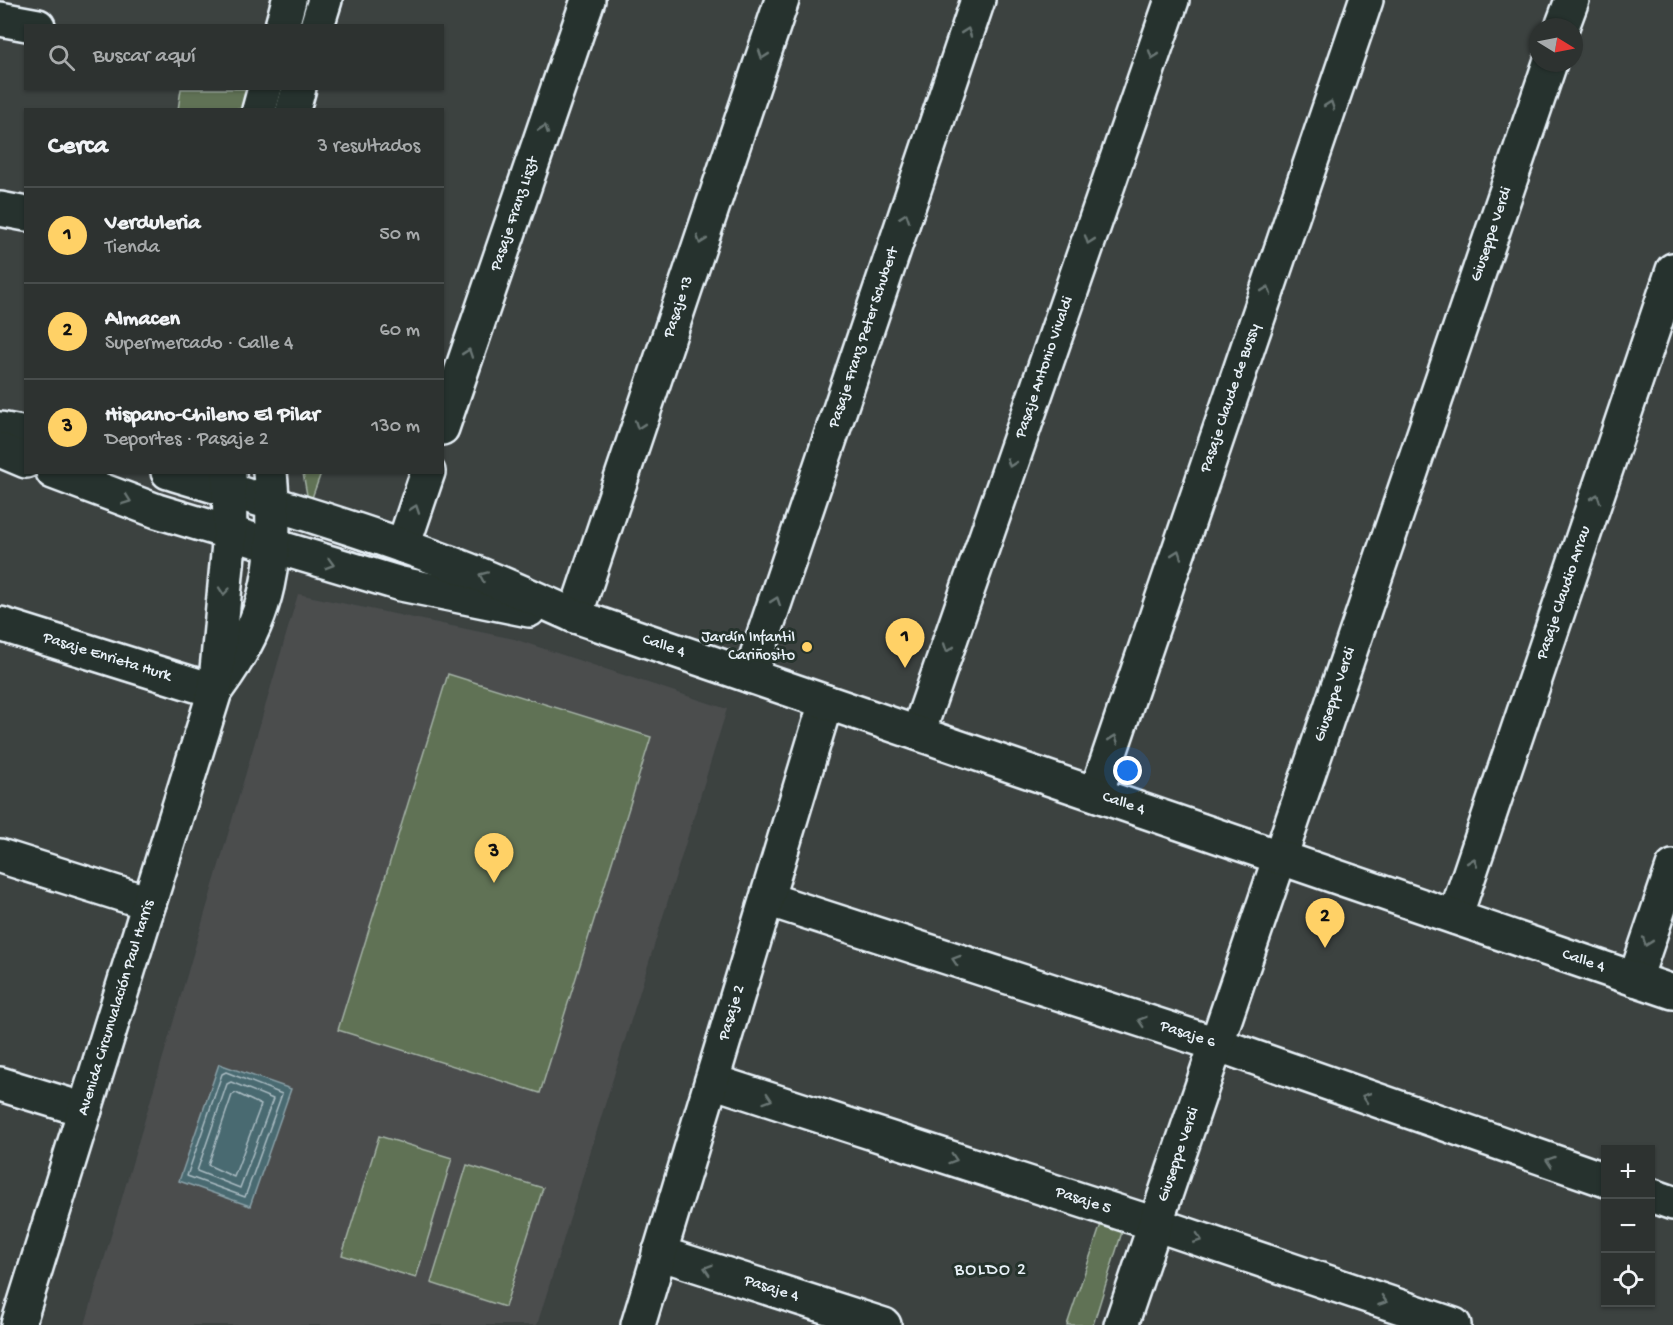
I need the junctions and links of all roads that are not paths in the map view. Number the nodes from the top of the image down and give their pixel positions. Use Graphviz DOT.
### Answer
graph roads {
  1 [pos="289,0"];
  2 [pos="325,0"];
  3 [pos="588,0"];
  4 [pos="782,0"];
  5 [pos="978,0"];
  6 [pos="1172,0"];
  7 [pos="1366,0"];
  8 [pos="1572,0"];
  9 [pos="1565,18"];
  10 [pos="0,19"];
  11 [pos="27,24"];
  12 [pos="283,24"];
  13 [pos="318,24"];
  14 [pos="1547,72"];
  15 [pos="264,90"];
  16 [pos="298,90"];
  17 [pos="260,108"];
  18 [pos="294,108"];
  19 [pos="0,209"];
  20 [pos="24,214"];
  21 [pos="1673,270"];
  22 [pos="444,423"];
  23 [pos="0,429"];
  24 [pos="24,434"];
  25 [pos="0,450"];
  26 [pos="24,460"];
  27 [pos="58,474"];
  28 [pos="182,474"];
  29 [pos="427,474"];
  30 [pos="229,481"];
  31 [pos="271,488"];
  32 [pos="230,533"];
  33 [pos="403,546"];
  34 [pos="274,547"];
  35 [pos="575,616"];
  36 [pos="0,624"];
  37 [pos="750,676"];
  38 [pos="215,691"];
  39 [pos="826,702"];
  40 [pos="918,733"];
  41 [pos="1096,794"];
  42 [pos="0,856"];
  43 [pos="1279,858"];
  44 [pos="1673,867"];
  45 [pos="767,899"];
  46 [pos="149,903"];
  47 [pos="1455,917"];
  48 [pos="1635,979"];
  49 [pos="1673,992"];
  50 [pos="1216,1044"];
  51 [pos="712,1081"];
  52 [pos="0,1084"];
  53 [pos="85,1110"];
  54 [pos="1601,1179"];
  55 [pos="1655,1197"];
  56 [pos="1673,1203"];
  57 [pos="1155,1224"];
  58 [pos="659,1253"];
  59 [pos="0,1321"];
  60 [pos="12,1325"];
  61 [pos="18,1325"];
  62 [pos="638,1325"];
  63 [pos="884,1325"];
  64 [pos="1121,1325"];
  65 [pos="1454,1325"];
  1 -- 12 [label="street"];
  2 -- 13 [label="street"];
  22 -- 3 [label="street, Pasaje Franz Liszt, one-way"];
  4 -- 35 [label="street, Pasaje 13, one-way"];
  37 -- 5 [label="street, Pasaje Franz Peter Schubert, one-way"];
  6 -- 40 [label="street, Pasaje Antonio Vivaldi, one-way"];
  41 -- 7 [label="street, Pasaje Claude de Bussy, one-way"];
  8 -- 9 [label="street"];
  10 -- 11 [label="street"];
  14 -- 43 [label="street, Giuseppe Verdi"];
  15 -- 17 [label="street"];
  16 -- 18 [label="street"];
  19 -- 20 [label="street"];
  47 -- 21 [label="street, Pasaje Claudio Arrau, one-way"];
  23 -- 24 [label="street"];
  25 -- 26 [label="street"];
  27 -- 32 [label="street, Calle 4, one-way"];
  28 -- 30 [label="street, Calle 4"];
  33 -- 29 [label="street, one-way"];
  30 -- 31 [label="street, Calle 4"];
  30 -- 32 [label="street, Avenida Circunvalación Paul Harris"];
  31 -- 33 [label="street, Calle 4"];
  31 -- 34 [label="street, Avenida Circunvalación Paul Harris"];
  32 -- 34 [label="street, Calle 4"];
  32 -- 38 [label="street, Avenida Circunvalación Paul Harris, one-way"];
  35 -- 33 [label="street, Calle 4, one-way"];
  34 -- 35 [label="street, Calle 4, one-way"];
  34 -- 38 [label="street, Avenida Circunvalación Paul Harris"];
  35 -- 37 [label="street, Calle 4"];
  36 -- 38 [label="street, Pasaje Enrieta Hurk"];
  37 -- 39 [label="street, Calle 4"];
  38 -- 46 [label="street, Avenida Circunvalación Paul Harris"];
  39 -- 40 [label="street, Calle 4"];
  39 -- 45 [label="street, Pasaje 2"];
  40 -- 41 [label="street, Calle 4"];
  41 -- 43 [label="street, Calle 4"];
  42 -- 46 [label="street"];
  43 -- 47 [label="street, Calle 4"];
  43 -- 50 [label="street, Giuseppe Verdi"];
  44 -- 48 [label="street, one-way"];
  50 -- 45 [label="street, Pasaje 6, one-way"];
  45 -- 51 [label="street, Pasaje 2"];
  46 -- 53 [label="street, Avenida Circunvalación Paul Harris"];
  47 -- 48 [label="street, Calle 4"];
  48 -- 49 [label="street, Calle 4"];
  54 -- 50 [label="street, Pasaje 6, one-way"];
  50 -- 57 [label="street, Giuseppe Verdi"];
  51 -- 57 [label="street, Pasaje 5, one-way"];
  51 -- 58 [label="street, Pasaje 2"];
  52 -- 53 [label="street"];
  53 -- 61 [label="street, Avenida Circunvalación Paul Harris"];
  55 -- 56 [label="street"];
  57 -- 64 [label="street, Giuseppe Verdi"];
  57 -- 65 [label="street, Pasaje 5, one-way"];
  58 -- 62 [label="street, Pasaje 2"];
  63 -- 58 [label="street, Pasaje 4, one-way"];
  59 -- 60 [label="street"];
}
